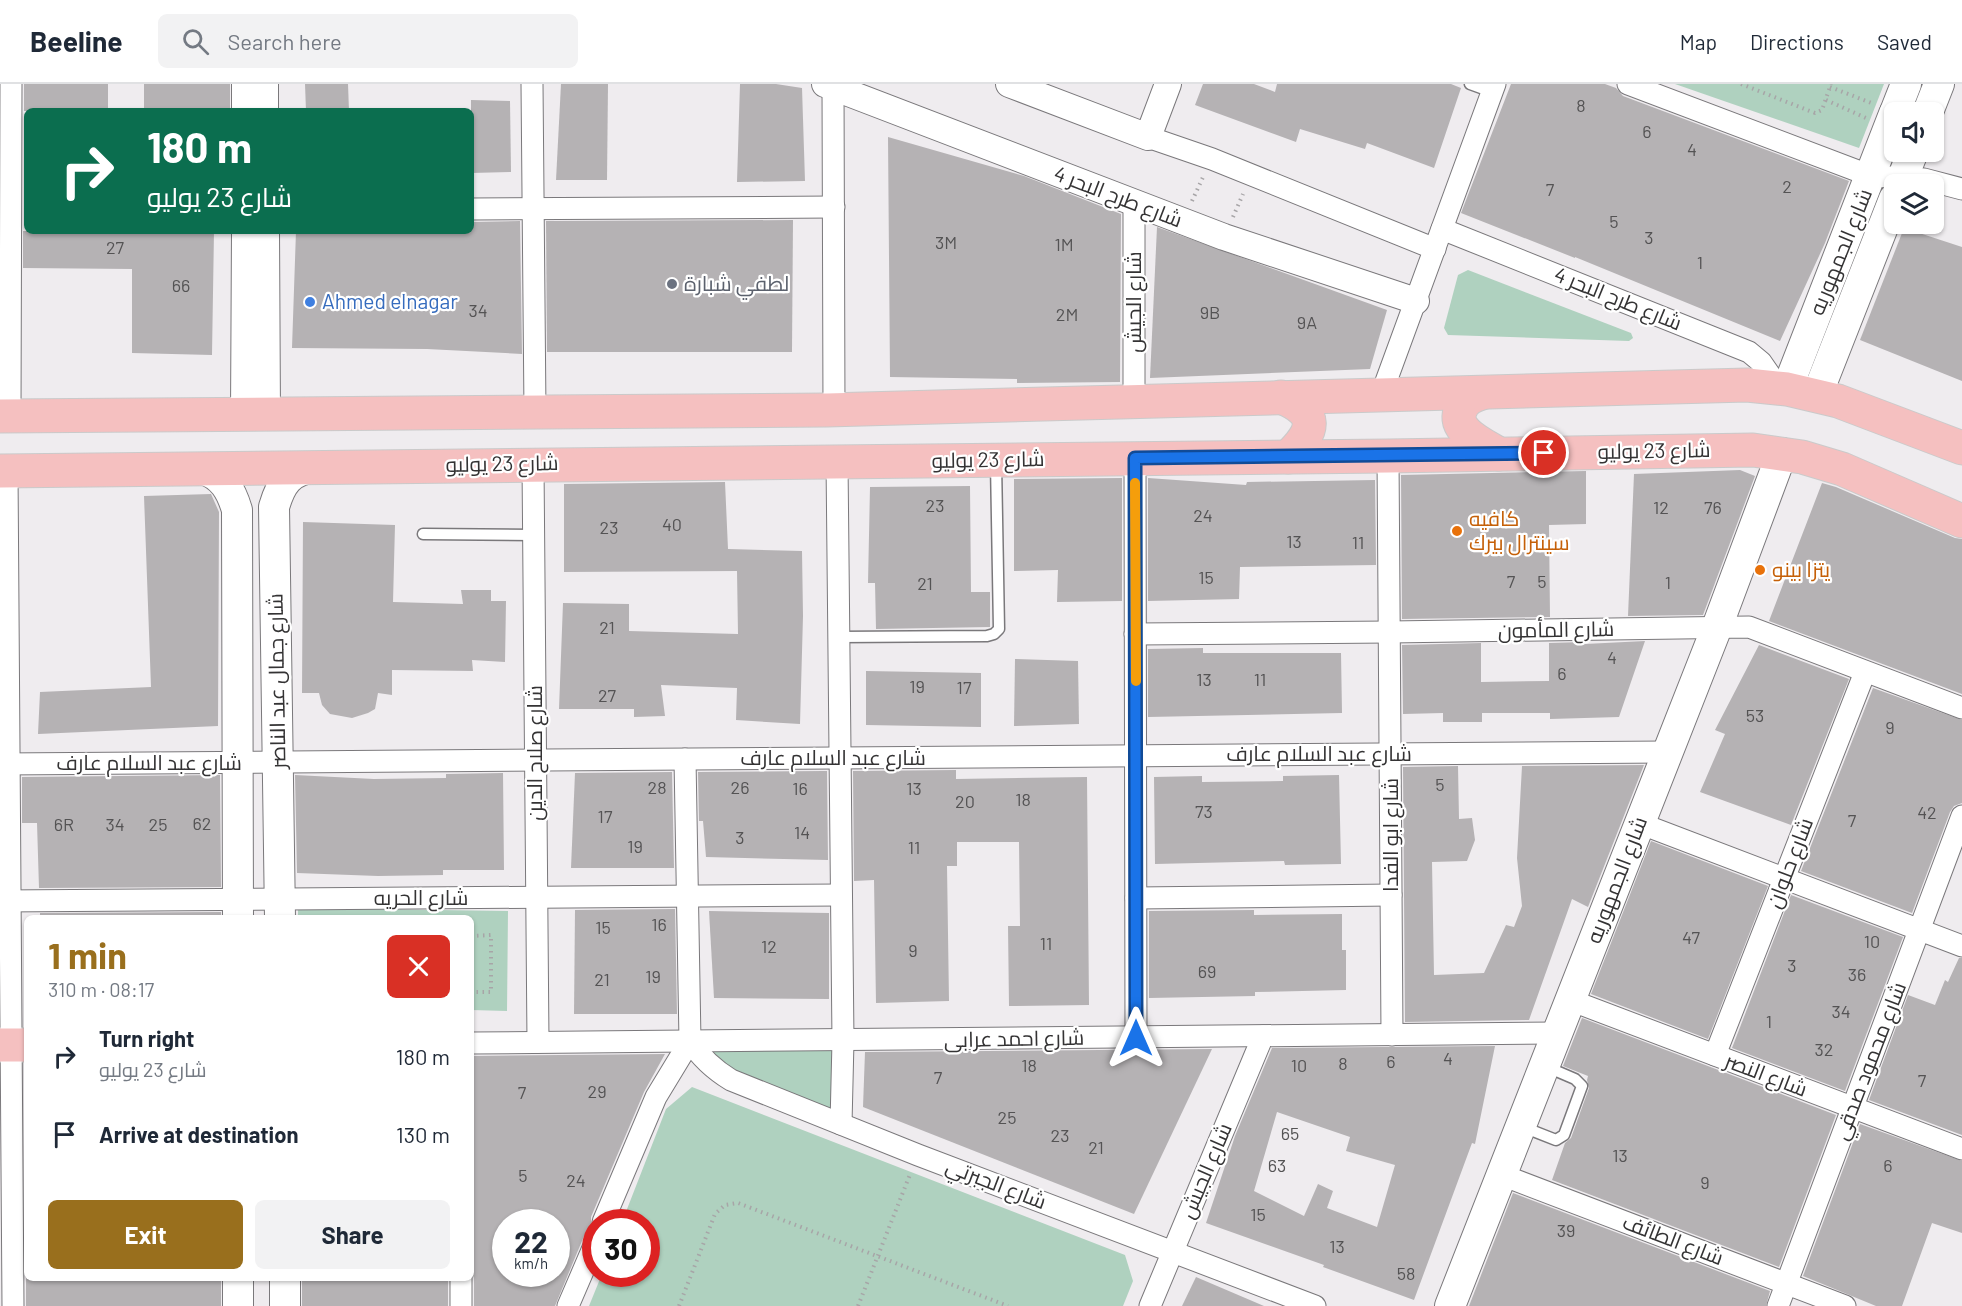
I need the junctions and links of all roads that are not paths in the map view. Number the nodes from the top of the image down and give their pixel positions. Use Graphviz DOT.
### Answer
graph roads {
  1 [pos="11,84"];
  2 [pos="245,84"];
  3 [pos="265,84"];
  4 [pos="532,84"];
  5 [pos="1009,84"];
  6 [pos="1168,84"];
  7 [pos="1470,84"];
  8 [pos="1628,84"];
  9 [pos="1906,84"];
  10 [pos="1939,84"];
  11 [pos="830,85"];
  12 [pos="1494,88"];
  13 [pos="1898,102"];
  14 [pos="1932,102"];
  15 [pos="245,108"];
  16 [pos="265,108"];
  17 [pos="1148,137"];
  18 [pos="1884,137"];
  19 [pos="1871,176"];
  20 [pos="1884,177"];
  21 [pos="1944,184"];
  22 [pos="1962,189"];
  23 [pos="1134,203"];
  24 [pos="834,207"];
  25 [pos="474,209"];
  26 [pos="533,209"];
  27 [pos="12,212"];
  28 [pos="1884,215"];
  29 [pos="1442,229"];
  30 [pos="245,234"];
  31 [pos="266,234"];
  32 [pos="1435,249"];
  33 [pos="1416,301"];
  34 [pos="1794,391"];
  35 [pos="1482,393"];
  36 [pos="1381,395"];
  37 [pos="1281,397"];
  38 [pos="1134,402"];
  39 [pos="834,410"];
  40 [pos="535,412"];
  41 [pos="637,412"];
  42 [pos="256,414"];
  43 [pos="5,416"];
  44 [pos="1962,448"];
  45 [pos="1782,453"];
  46 [pos="1499,454"];
  47 [pos="1388,456"];
  48 [pos="1288,457"];
  49 [pos="1135,458"];
  50 [pos="996,460"];
  51 [pos="837,461"];
  52 [pos="697,462"];
  53 [pos="533,464"];
  54 [pos="315,467"];
  55 [pos="202,469"];
  56 [pos="4,471"];
  57 [pos="1962,521"];
  58 [pos="423,534"];
  59 [pos="534,535"];
  60 [pos="1717,627"];
  61 [pos="1390,632"];
  62 [pos="1136,634"];
  63 [pos="839,637"];
  64 [pos="4,644"];
  65 [pos="1865,672"];
  66 [pos="1962,708"];
  67 [pos="1667,752"];
  68 [pos="1390,753"];
  69 [pos="1136,755"];
  70 [pos="840,758"];
  71 [pos="685,759"];
  72 [pos="536,760"];
  73 [pos="237,762"];
  74 [pos="278,762"];
  75 [pos="5,764"];
  76 [pos="1962,816"];
  77 [pos="1639,823"];
  78 [pos="1784,879"];
  79 [pos="842,895"];
  80 [pos="1391,895"];
  81 [pos="688,896"];
  82 [pos="537,897"];
  83 [pos="1136,898"];
  84 [pos="5,901"];
  85 [pos="280,908"];
  86 [pos="238,909"];
  87 [pos="1920,931"];
  88 [pos="1962,946"];
  89 [pos="1570,1000"];
  90 [pos="1557,1033"];
  91 [pos="1392,1035"];
  92 [pos="1263,1036"];
  93 [pos="1136,1038"];
  94 [pos="690,1041"];
  95 [pos="843,1041"];
  96 [pos="538,1042"];
  97 [pos="474,1043"];
  98 [pos="13,1045"];
  99 [pos="1715,1055"];
  100 [pos="1544,1066"];
  101 [pos="1853,1108"];
  102 [pos="841,1124"];
  103 [pos="1520,1126"];
  104 [pos="1962,1149"];
  105 [pos="1502,1175"];
  106 [pos="609,1209"];
  107 [pos="6,1233"];
  108 [pos="1172,1252"];
  109 [pos="582,1274"];
  110 [pos="238,1281"];
  111 [pos="285,1281"];
  112 [pos="461,1281"];
  113 [pos="1786,1283"];
  114 [pos="13,1306"];
  115 [pos="238,1306"];
  116 [pos="285,1306"];
  117 [pos="461,1306"];
  118 [pos="568,1306"];
  119 [pos="1150,1306"];
  120 [pos="1315,1306"];
  121 [pos="1450,1306"];
  122 [pos="1778,1306"];
  123 [pos="1845,1306"];
  1 -- 27 [label="street"];
  2 -- 15 [label="street"];
  3 -- 16 [label="street"];
  4 -- 26 [label="street"];
  5 -- 17 [label="street"];
  6 -- 17 [label="street"];
  7 -- 12 [label="lane"];
  8 -- 19 [label="street"];
  9 -- 13 [label="main road, شارع الجمهوريه"];
  10 -- 14 [label="main road"];
  11 -- 23 [label="street, شارع طرح البحر 4"];
  11 -- 24 [label="street"];
  12 -- 29 [label="street"];
  17 -- 32 [label="street"];
  18 -- 19 [label="main road, شارع الجمهوريه"];
  19 -- 20 [label="street"];
  19 -- 34 [label="main road, شارع الجمهوريه"];
  21 -- 22 [label="street"];
  23 -- 33 [label="street, شارع طرح البحر 4"];
  23 -- 38 [label="street, شارع الجيش"];
  24 -- 26 [label="street"];
  24 -- 39 [label="street"];
  25 -- 26 [label="street"];
  26 -- 40 [label="street"];
  27 -- 43 [label="street"];
  28 -- 34 [label="main road, شارع الجمهوريه"];
  29 -- 32 [label="street"];
  29 -- 34 [label="street, شارع طرح البحر 4"];
  30 -- 42 [label="street"];
  31 -- 42 [label="street"];
  32 -- 33 [label="street"];
  33 -- 36 [label="street"];
  34 -- 35 [label="main road"];
  34 -- 44 [label="main road"];
  35 -- 36 [label="main road"];
  35 -- 46 [label="main road"];
  36 -- 37 [label="main road"];
  37 -- 38 [label="main road"];
  37 -- 48 [label="main road"];
  38 -- 39 [label="main road"];
  39 -- 41 [label="main road"];
  40 -- 41 [label="main road"];
  40 -- 42 [label="main road"];
  41 -- 52 [label="main road"];
  42 -- 43 [label="main road"];
  45 -- 46 [label="main road, شارع 23 يوليو"];
  45 -- 57 [label="main road, شارع 23 يوليو"];
  45 -- 60 [label="main road, شارع الجمهوريه"];
  46 -- 47 [label="main road, شارع 23 يوليو"];
  47 -- 48 [label="main road, شارع 23 يوليو"];
  47 -- 61 [label="street, شارع ابو الفدا"];
  48 -- 49 [label="main road, شارع 23 يوليو"];
  49 -- 50 [label="main road, شارع 23 يوليو"];
  49 -- 62 [label="street"];
  50 -- 51 [label="main road, شارع 23 يوليو"];
  50 -- 63 [label="lane"];
  51 -- 52 [label="main road, شارع 23 يوليو"];
  51 -- 63 [label="street"];
  52 -- 53 [label="main road, شارع 23 يوليو"];
  53 -- 54 [label="main road, شارع 23 يوليو"];
  53 -- 59 [label="street, شارع صلاح الدين"];
  54 -- 55 [label="main road, شارع 23 يوليو"];
  54 -- 74 [label="main road, شارع جمال عبد الناصر"];
  55 -- 56 [label="main road, شارع 23 يوليو"];
  55 -- 73 [label="main road, شارع جمال عبد الناصر"];
  56 -- 64 [label="street"];
  58 -- 59 [label="lane"];
  59 -- 72 [label="street, شارع صلاح الدين"];
  60 -- 61 [label="street, شارع المأمون"];
  60 -- 65 [label="street, شارع المأمون"];
  60 -- 67 [label="main road, شارع الجمهوريه"];
  61 -- 62 [label="street, شارع المأمون"];
  61 -- 68 [label="street, شارع ابو الفدا"];
  62 -- 69 [label="street"];
  63 -- 70 [label="street"];
  64 -- 75 [label="street"];
  65 -- 66 [label="street, شارع المأمون"];
  65 -- 78 [label="street, شارع حلوان"];
  67 -- 68 [label="street, شارع عبد السلام عارف"];
  67 -- 77 [label="main road, شارع الجمهوريه"];
  68 -- 69 [label="street, شارع عبد السلام عارف"];
  68 -- 80 [label="street, شارع ابو الفدا"];
  69 -- 70 [label="street, شارع عبد السلام عارف"];
  69 -- 83 [label="street"];
  70 -- 71 [label="street, شارع عبد السلام عارف"];
  70 -- 79 [label="street"];
  71 -- 72 [label="street, شارع عبد السلام عارف"];
  71 -- 81 [label="street"];
  72 -- 74 [label="street, شارع عبد السلام عارف"];
  72 -- 82 [label="street, شارع صلاح الدين"];
  73 -- 74 [label="street, شارع عبد السلام عارف"];
  73 -- 75 [label="street, شارع عبد السلام عارف"];
  73 -- 86 [label="main road, شارع جمال عبد الناصر"];
  74 -- 85 [label="main road, شارع جمال عبد الناصر"];
  75 -- 84 [label="street"];
  76 -- 87 [label="street, شارع محمود صدقي"];
  77 -- 78 [label="street"];
  77 -- 89 [label="main road, شارع الجمهوريه"];
  78 -- 87 [label="street"];
  78 -- 99 [label="street, شارع حلوان"];
  79 -- 81 [label="street, شارع الحريه"];
  79 -- 95 [label="street"];
  80 -- 83 [label="street"];
  80 -- 91 [label="street, شارع ابو الفدا"];
  81 -- 82 [label="street, شارع الحريه"];
  81 -- 94 [label="street"];
  82 -- 85 [label="street, شارع الحريه"];
  82 -- 96 [label="street, شارع صلاح الدين"];
  83 -- 93 [label="street"];
  84 -- 86 [label="street, شارع الحريه"];
  84 -- 98 [label="street"];
  85 -- 86 [label="street, شارع الحريه"];
  87 -- 88 [label="street"];
  87 -- 101 [label="street, شارع محمود صدقي"];
  89 -- 90 [label="main road, شارع الجمهوريه"];
  89 -- 99 [label="street, شارع النصر"];
  90 -- 91 [label="street, شارع احمد عرابى"];
  90 -- 100 [label="main road, شارع الجمهوريه"];
  91 -- 92 [label="street, شارع احمد عرابى"];
  92 -- 93 [label="street, شارع احمد عرابى"];
  92 -- 108 [label="street, شارع الجيش"];
  93 -- 95 [label="street, شارع احمد عرابى"];
  94 -- 95 [label="street, شارع احمد عرابى"];
  94 -- 96 [label="street, شارع احمد عرابى"];
  94 -- 102 [label="street, شارع الجبرتي"];
  94 -- 106 [label="street"];
  95 -- 102 [label="street"];
  96 -- 97 [label="street, شارع احمد عرابى"];
  98 -- 107 [label="street"];
  99 -- 101 [label="street, شارع النصر"];
  100 -- 103 [label="main road, شارع الجمهوريه"];
  100 -- 103 [label="lane"];
  101 -- 104 [label="street, شارع النصر"];
  101 -- 113 [label="street, شارع محمود صدقي"];
  102 -- 108 [label="street, شارع الجبرتي"];
  103 -- 105 [label="main road, شارع الجمهوريه"];
  105 -- 113 [label="street, شارع الطائف"];
  105 -- 121 [label="main road, شارع الجمهوريه"];
  107 -- 114 [label="street"];
  108 -- 119 [label="street, شارع الجيش"];
  108 -- 120 [label="street, شارع الجبرتي"];
  109 -- 118 [label="street"];
  110 -- 115 [label="main road"];
  111 -- 116 [label="main road"];
  112 -- 117 [label="street"];
  113 -- 122 [label="street, شارع محمود صدقي"];
  113 -- 123 [label="street, شارع الطائف"];
}
